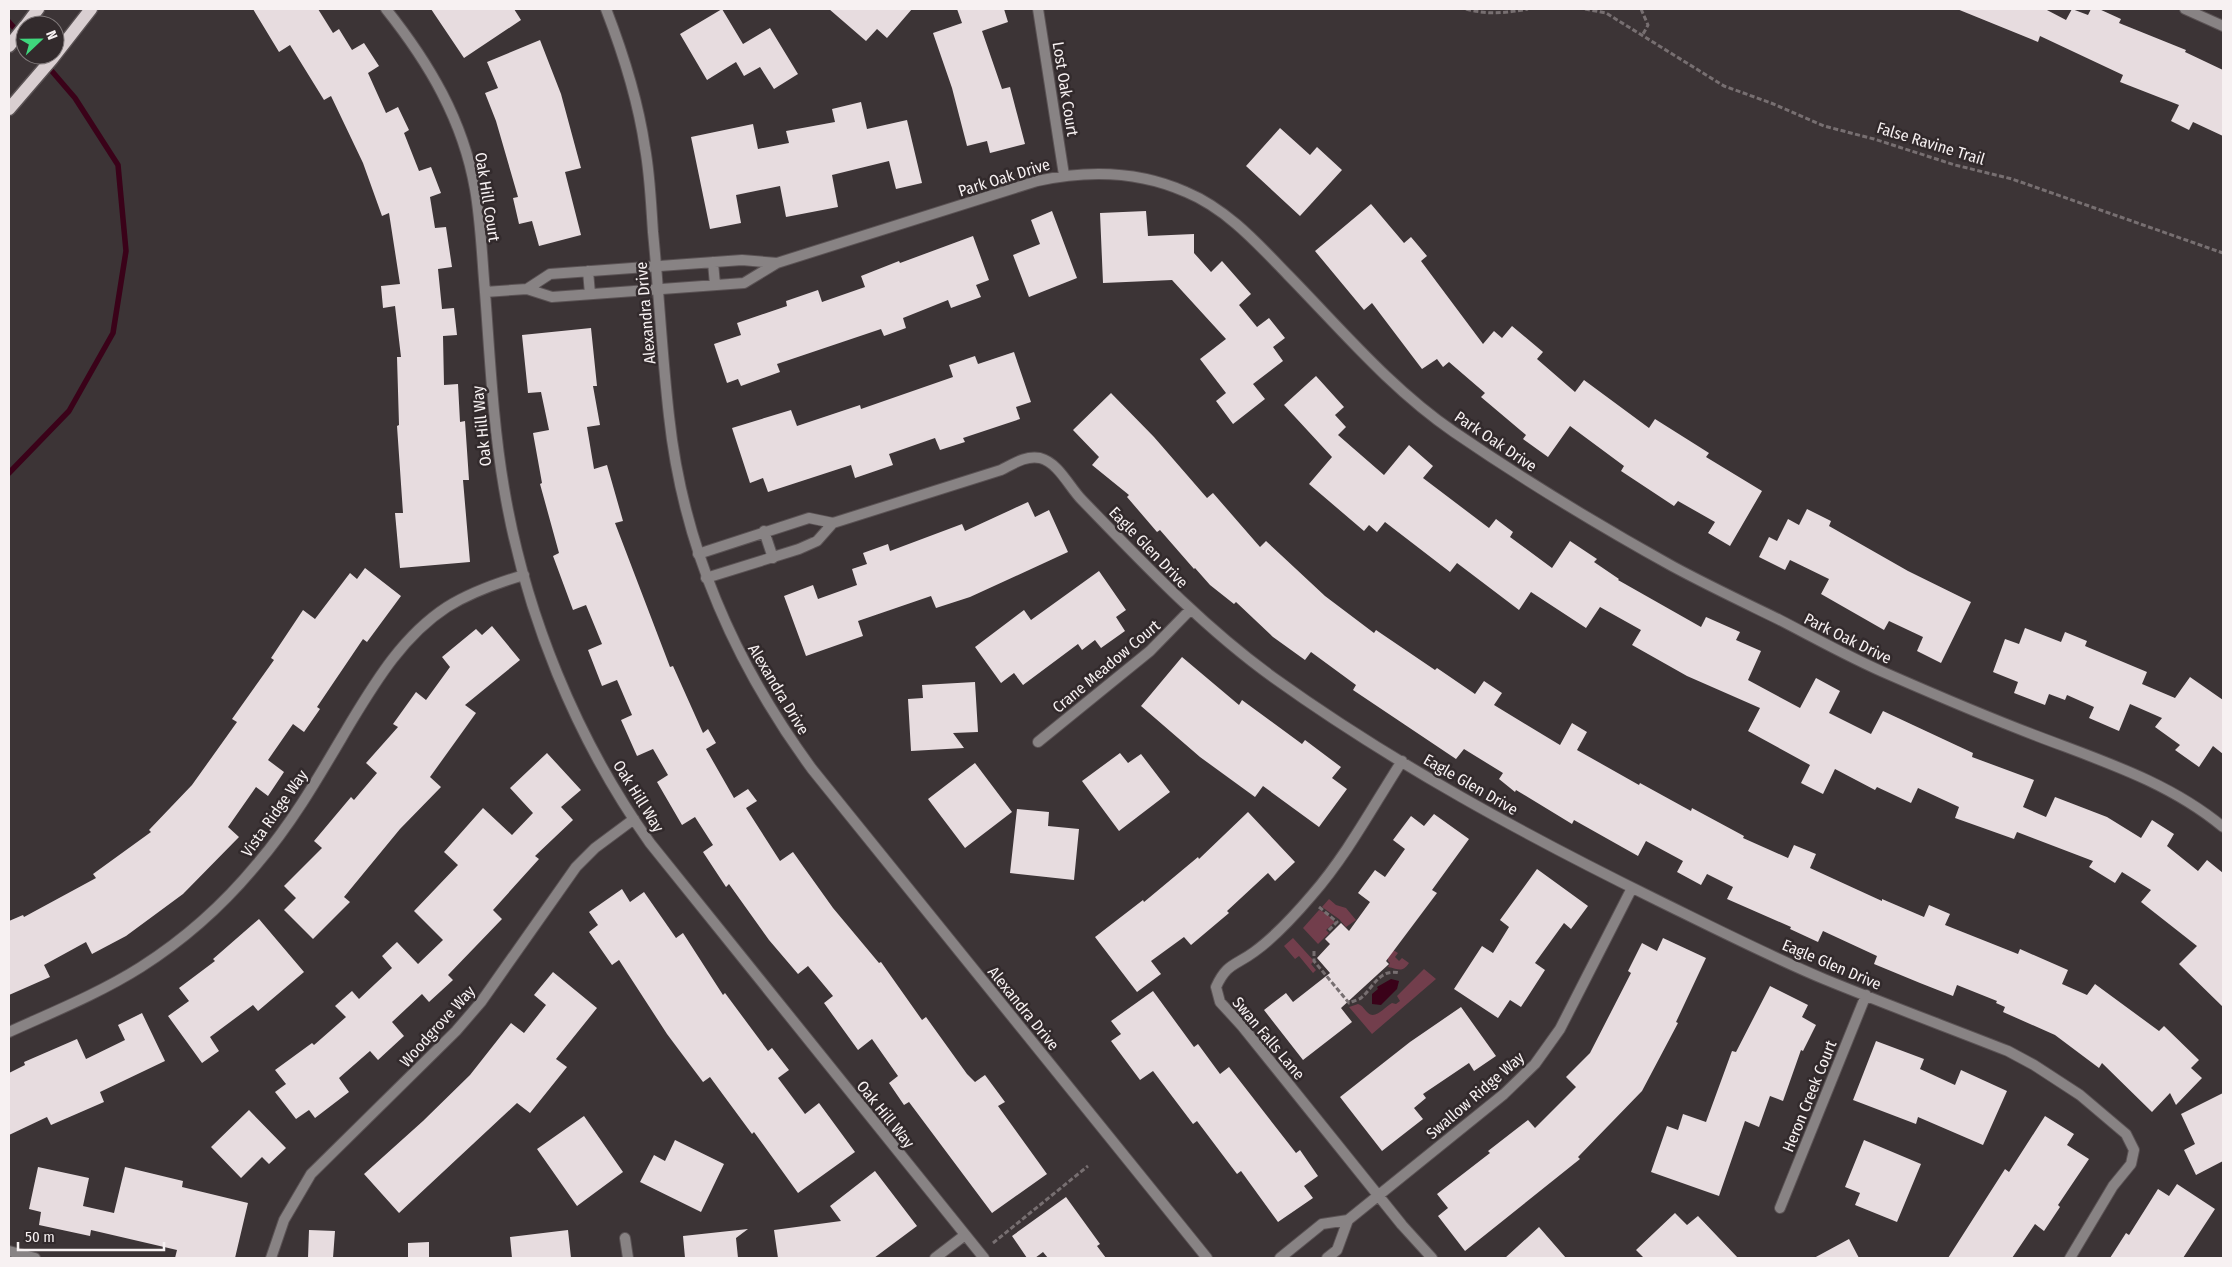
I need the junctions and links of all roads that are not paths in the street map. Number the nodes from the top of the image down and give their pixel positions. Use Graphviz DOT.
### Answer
graph roads {
  1 [pos="91,9"];
  2 [pos="386,9"];
  3 [pos="606,9"];
  4 [pos="1038,9"];
  5 [pos="2185,9"];
  6 [pos="2223,26"];
  7 [pos="9,109"];
  8 [pos="1064,175"];
  9 [pos="713,262"];
  10 [pos="777,264"];
  11 [pos="656,267"];
  12 [pos="588,272"];
  13 [pos="715,285"];
  14 [pos="527,289"];
  15 [pos="658,289"];
  16 [pos="485,292"];
  17 [pos="590,294"];
  18 [pos="833,523"];
  19 [pos="764,531"];
  20 [pos="698,554"];
  21 [pos="773,558"];
  22 [pos="524,575"];
  23 [pos="706,578"];
  24 [pos="1190,610"];
  25 [pos="1038,742"];
  26 [pos="1402,761"];
  27 [pos="634,819"];
  28 [pos="2223,827"];
  29 [pos="1632,888"];
  30 [pos="1866,995"];
  31 [pos="9,1032"];
  32 [pos="1378,1195"];
  33 [pos="1780,1208"];
  34 [pos="1348,1220"];
  35 [pos="965,1235"];
  36 [pos="625,1238"];
  37 [pos="9,1251"];
  38 [pos="1287,1256"];
  39 [pos="35,1258"];
  40 [pos="271,1258"];
  41 [pos="628,1258"];
  42 [pos="935,1258"];
  43 [pos="984,1258"];
  44 [pos="1207,1258"];
  45 [pos="1327,1258"];
  46 [pos="1432,1258"];
  47 [pos="2070,1258"];
  1 -- 7 [label="main road"];
  2 -- 16 [label="street, Oak Hill Court"];
  3 -- 11 [label="street, Alexandra Drive"];
  4 -- 8 [label="street, Lost Oak Court"];
  5 -- 6 [label="street"];
  8 -- 10 [label="street, Park Oak Drive"];
  8 -- 28 [label="street, Park Oak Drive"];
  9 -- 10 [label="street, Park Oak Drive"];
  9 -- 11 [label="street, Park Oak Drive"];
  9 -- 13 [label="street"];
  10 -- 13 [label="street, Park Oak Drive"];
  11 -- 12 [label="street"];
  11 -- 15 [label="street, Alexandra Drive"];
  12 -- 14 [label="street"];
  12 -- 17 [label="street"];
  13 -- 15 [label="street, Park Oak Drive"];
  14 -- 16 [label="street"];
  14 -- 17 [label="street"];
  15 -- 17 [label="street"];
  15 -- 20 [label="street, Alexandra Drive"];
  16 -- 22 [label="street, Oak Hill Way"];
  18 -- 19 [label="street, Eagle Glen Drive"];
  18 -- 21 [label="street, Eagle Glen Drive"];
  18 -- 24 [label="street, Eagle Glen Drive"];
  19 -- 20 [label="street, Eagle Glen Drive"];
  19 -- 21 [label="street"];
  20 -- 23 [label="street, Alexandra Drive"];
  21 -- 23 [label="street, Eagle Glen Drive"];
  22 -- 27 [label="street, Oak Hill Way"];
  22 -- 31 [label="street, Vista Ridge Way"];
  23 -- 44 [label="street, Alexandra Drive"];
  24 -- 25 [label="street, Crane Meadow Court"];
  24 -- 26 [label="street, Eagle Glen Drive"];
  26 -- 29 [label="street, Eagle Glen Drive"];
  26 -- 32 [label="street, Swan Falls Lane"];
  27 -- 35 [label="street, Oak Hill Way"];
  27 -- 40 [label="street, Woodgrove Way"];
  29 -- 30 [label="street, Eagle Glen Drive"];
  29 -- 32 [label="street, Swallow Ridge Way"];
  30 -- 33 [label="street, Heron Creek Court"];
  30 -- 47 [label="street, Eagle Glen Drive"];
  32 -- 34 [label="street, Swallow Ridge Way"];
  32 -- 46 [label="street, Swan Falls Lane"];
  34 -- 38 [label="street"];
  34 -- 45 [label="street"];
  35 -- 42 [label="street"];
  35 -- 43 [label="street, Oak Hill Way"];
  36 -- 41 [label="street"];
  37 -- 39 [label="street"];
}
